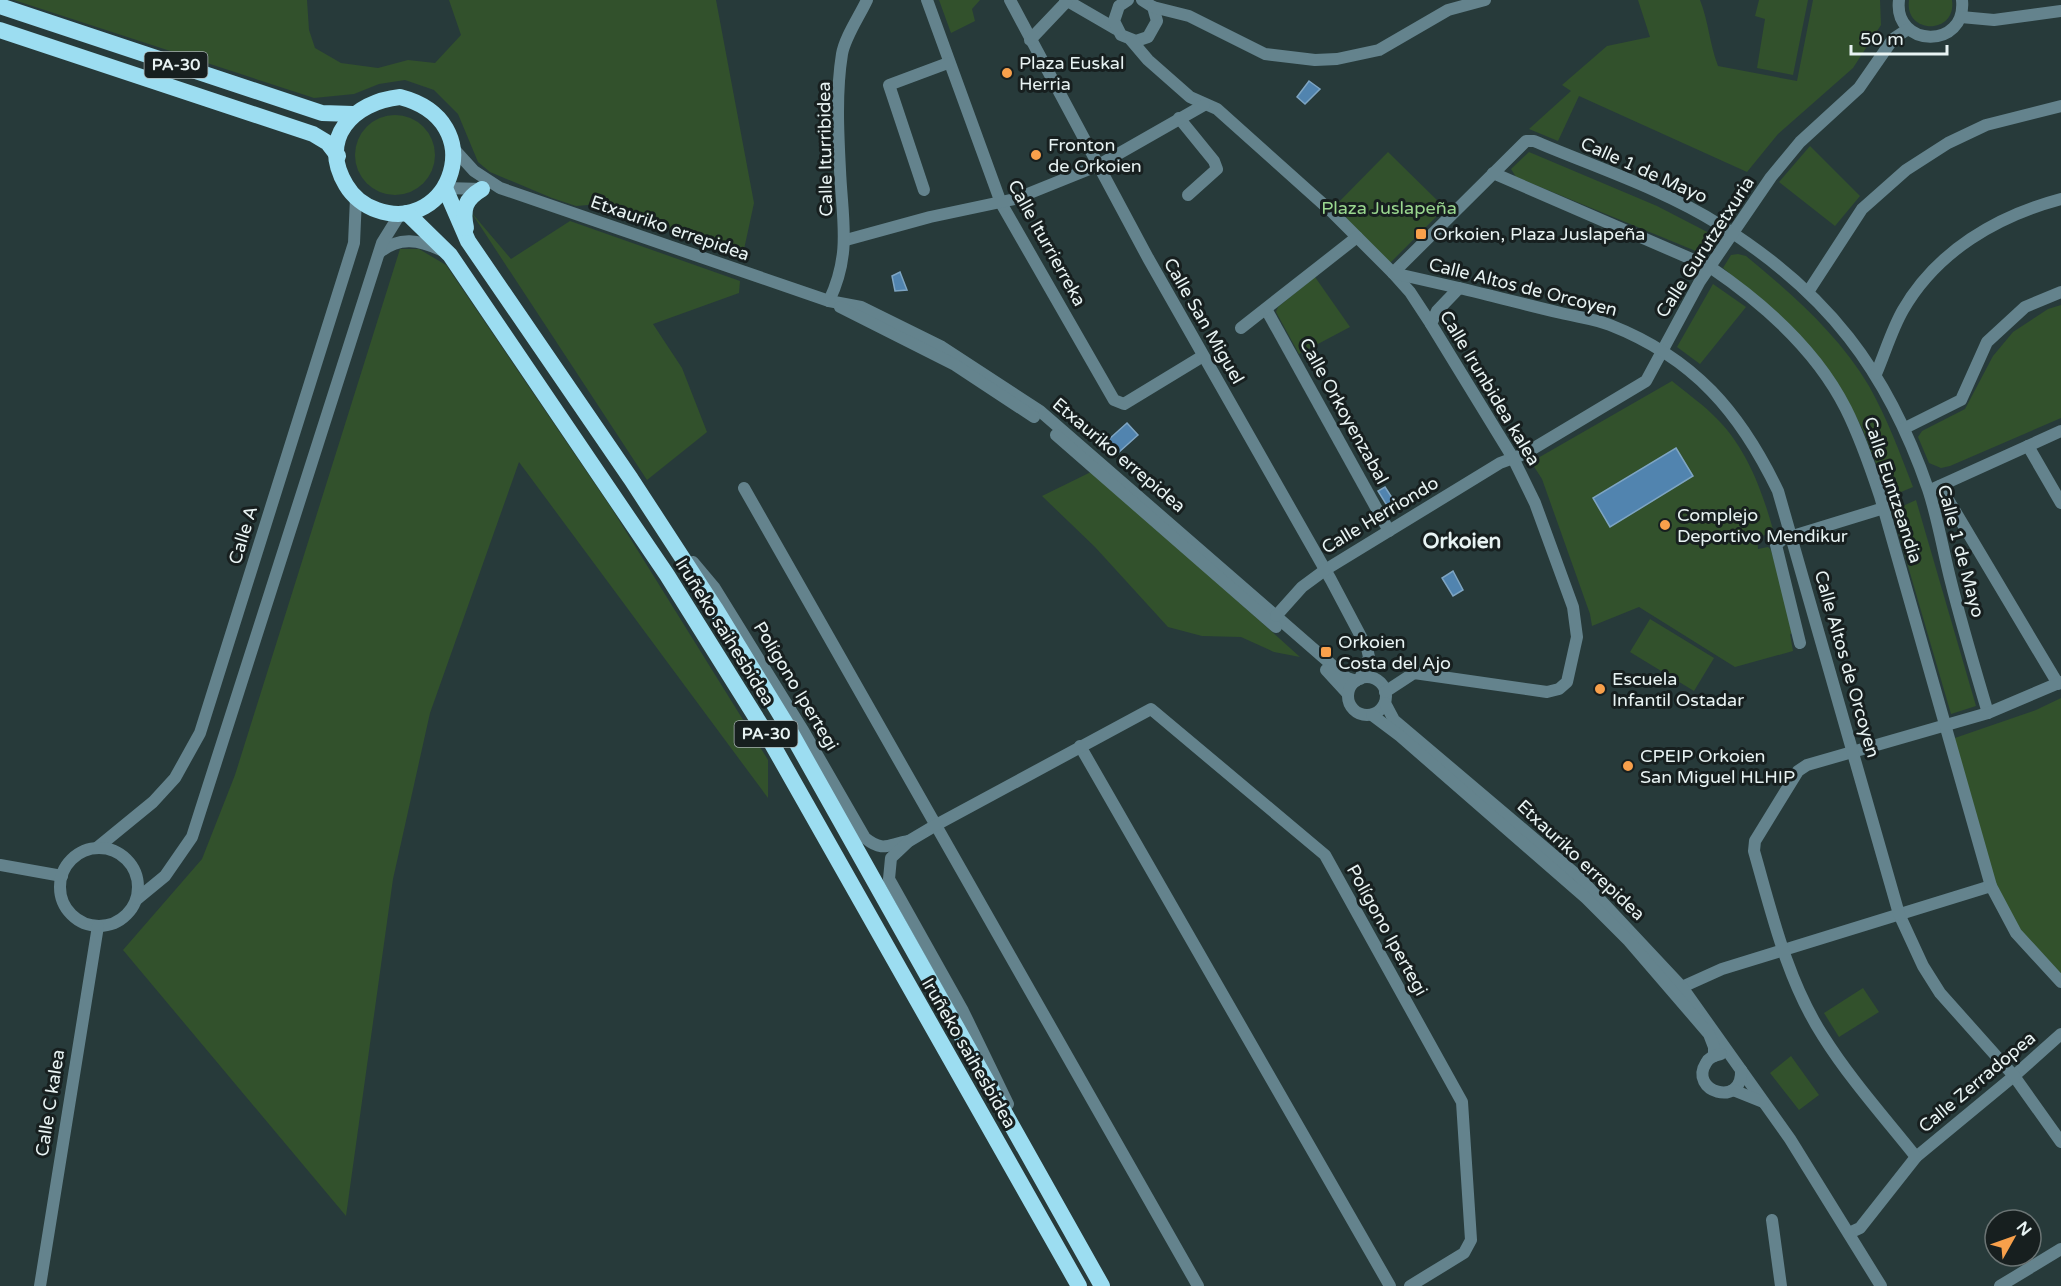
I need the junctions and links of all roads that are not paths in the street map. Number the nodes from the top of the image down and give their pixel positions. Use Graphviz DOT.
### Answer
graph roads {
  1 [pos="867,0"];
  2 [pos="927,0"];
  3 [pos="1010,0"];
  4 [pos="1128,0"];
  5 [pos="1485,0"];
  6 [pos="1962,0"];
  7 [pos="1066,1"];
  8 [pos="1897,1"];
  9 [pos="1147,4"];
  10 [pos="0,6"];
  11 [pos="2061,11"];
  12 [pos="1961,17"];
  13 [pos="1116,29"];
  14 [pos="1908,29"];
  15 [pos="0,30"];
  16 [pos="1030,40"];
  17 [pos="1131,40"];
  18 [pos="948,63"];
  19 [pos="1204,105"];
  20 [pos="2061,106"];
  21 [pos="353,114"];
  22 [pos="1179,118"];
  23 [pos="454,149"];
  24 [pos="338,156"];
  25 [pos="1097,166"];
  26 [pos="1493,173"];
  27 [pos="445,188"];
  28 [pos="500,188"];
  29 [pos="482,189"];
  30 [pos="924,190"];
  31 [pos="1188,195"];
  32 [pos="356,198"];
  33 [pos="2061,199"];
  34 [pos="1001,203"];
  35 [pos="403,213"];
  36 [pos="1731,233"];
  37 [pos="1357,237"];
  38 [pos="846,240"];
  39 [pos="468,241"];
  40 [pos="379,253"];
  41 [pos="450,255"];
  42 [pos="1710,267"];
  43 [pos="1393,273"];
  44 [pos="1459,288"];
  45 [pos="1808,292"];
  46 [pos="2061,292"];
  47 [pos="829,301"];
  48 [pos="1266,309"];
  49 [pos="1431,324"];
  50 [pos="1241,328"];
  51 [pos="1660,351"];
  52 [pos="1203,356"];
  53 [pos="1876,374"];
  54 [pos="1905,428"];
  55 [pos="2061,431"];
  56 [pos="2028,446"];
  57 [pos="1513,458"];
  58 [pos="744,488"];
  59 [pos="1934,488"];
  60 [pos="2061,503"];
  61 [pos="1884,508"];
  62 [pos="658,521"];
  63 [pos="1389,531"];
  64 [pos="1792,537"];
  65 [pos="1325,570"];
  66 [pos="1276,616"];
  67 [pos="1800,643"];
  68 [pos="1358,680"];
  69 [pos="2060,683"];
  70 [pos="1348,694"];
  71 [pos="1385,698"];
  72 [pos="1988,713"];
  73 [pos="1372,715"];
  74 [pos="1945,724"];
  75 [pos="1080,746"];
  76 [pos="1853,752"];
  77 [pos="936,825"];
  78 [pos="909,841"];
  79 [pos="98,847"];
  80 [pos="0,865"];
  81 [pos="62,876"];
  82 [pos="1991,886"];
  83 [pos="136,899"];
  84 [pos="1899,914"];
  85 [pos="98,926"];
  86 [pos="1782,950"];
  87 [pos="2061,982"];
  88 [pos="1682,987"];
  89 [pos="2061,1034"];
  90 [pos="1714,1056"];
  91 [pos="1738,1065"];
  92 [pos="2014,1076"];
  93 [pos="1733,1090"];
  94 [pos="1764,1103"];
  95 [pos="2061,1142"];
  96 [pos="1916,1157"];
  97 [pos="1060,1210"];
  98 [pos="1772,1220"];
  99 [pos="1850,1233"];
  100 [pos="2061,1249"];
  101 [pos="40,1286"];
  102 [pos="1079,1286"];
  103 [pos="1102,1286"];
  104 [pos="1198,1286"];
  105 [pos="1390,1286"];
  106 [pos="1410,1286"];
  107 [pos="1780,1286"];
  108 [pos="1881,1286"];
  109 [pos="2000,1286"];
  1 -- 38 [label="street, Calle Iturribidea"];
  2 -- 18 [label="street, Calle Iturrierreka"];
  3 -- 16 [label="street, Calle San Miguel"];
  4 -- 13 [label="street"];
  5 -- 9 [label="street"];
  6 -- 12 [label="street"];
  7 -- 13 [label="street, Calle Irunbidea kalea"];
  7 -- 16 [label="street"];
  8 -- 14 [label="street"];
  9 -- 17 [label="street"];
  10 -- 21 [label="highway, PA-30"];
  11 -- 12 [label="street"];
  12 -- 14 [label="street"];
  13 -- 17 [label="street, Calle Irunbidea kalea"];
  14 -- 36 [label="street, Calle Gurutzetxuria"];
  15 -- 24 [label="highway, PA-30"];
  16 -- 25 [label="street, Calle San Miguel"];
  17 -- 19 [label="street, Calle Irunbidea kalea"];
  18 -- 30 [label="street"];
  18 -- 34 [label="street, Calle Iturrierreka"];
  19 -- 22 [label="street"];
  19 -- 37 [label="street, Calle Irunbidea kalea"];
  20 -- 45 [label="street"];
  21 -- 23 [label="highway, PA-30"];
  21 -- 24 [label="highway"];
  22 -- 25 [label="street"];
  22 -- 31 [label="street"];
  23 -- 27 [label="highway"];
  23 -- 28 [label="street, Etxauriko errepidea"];
  24 -- 32 [label="highway"];
  25 -- 34 [label="street"];
  25 -- 52 [label="street, Calle San Miguel"];
  26 -- 36 [label="street, Calle 1 de Mayo"];
  26 -- 42 [label="street, Calle Euntzeandia"];
  26 -- 43 [label="street, Calle 1 de Mayo"];
  27 -- 29 [label="street, Etxauriko errepidea"];
  27 -- 35 [label="highway"];
  27 -- 39 [label="highway, Iruñeko saihesbidea / PA-30"];
  28 -- 29 [label="street, Etxauriko errepidea"];
  28 -- 47 [label="street, Etxauriko errepidea"];
  29 -- 39 [label="highway, Iruñeko saihesbidea / PA-30"];
  32 -- 35 [label="highway"];
  32 -- 79 [label="street, Calle A"];
  33 -- 53 [label="street"];
  34 -- 38 [label="street"];
  34 -- 52 [label="street, Calle Iturrierreka"];
  35 -- 40 [label="street"];
  35 -- 41 [label="highway, Iruñeko saihesbidea / PA-30"];
  36 -- 42 [label="street, Calle Gurutzetxuria"];
  36 -- 45 [label="street, Calle 1 de Mayo"];
  37 -- 43 [label="street, Calle Irunbidea kalea"];
  37 -- 48 [label="street"];
  38 -- 47 [label="street, Calle Iturribidea"];
  39 -- 62 [label="highway, Iruñeko saihesbidea / PA-30"];
  40 -- 41 [label="street"];
  40 -- 83 [label="street"];
  41 -- 102 [label="highway, Iruñeko saihesbidea / PA-30"];
  42 -- 51 [label="street, Calle Gurutzetxuria"];
  42 -- 61 [label="street, Calle Euntzeandia"];
  43 -- 44 [label="street, Calle Altos de Orcoyen"];
  43 -- 49 [label="street, Calle Irunbidea kalea"];
  44 -- 49 [label="street"];
  44 -- 51 [label="street, Calle Altos de Orcoyen"];
  45 -- 53 [label="street, Calle 1 de Mayo"];
  46 -- 54 [label="street"];
  47 -- 66 [label="street, Etxauriko errepidea"];
  47 -- 70 [label="street, Etxauriko errepidea"];
  48 -- 50 [label="street"];
  48 -- 63 [label="street, Calle Orkoyenzabal"];
  49 -- 57 [label="street, Calle Irunbidea kalea"];
  51 -- 57 [label="street, Calle Gurutzetxuria"];
  51 -- 64 [label="street, Calle Altos de Orcoyen"];
  52 -- 65 [label="street, Calle San Miguel"];
  53 -- 54 [label="street, Calle 1 de Mayo"];
  54 -- 59 [label="street, Calle 1 de Mayo"];
  55 -- 56 [label="street"];
  56 -- 59 [label="street"];
  56 -- 60 [label="street"];
  57 -- 63 [label="street, Calle Herriondo"];
  57 -- 71 [label="street, Calle Irunbidea kalea"];
  58 -- 77 [label="street"];
  59 -- 69 [label="street"];
  59 -- 72 [label="street, Calle 1 de Mayo"];
  61 -- 64 [label="street"];
  61 -- 74 [label="street, Calle Euntzeandia"];
  62 -- 78 [label="street, Polígono Ipertegi"];
  62 -- 97 [label="highway, Iruñeko saihesbidea / PA-30"];
  63 -- 65 [label="street, Calle Herriondo"];
  64 -- 67 [label="street"];
  64 -- 76 [label="street, Calle Altos de Orcoyen"];
  65 -- 66 [label="street, Calle Herriondo"];
  65 -- 68 [label="street, Calle San Miguel"];
  66 -- 68 [label="street, Etxauriko errepidea"];
  68 -- 70 [label="street"];
  68 -- 71 [label="street"];
  69 -- 72 [label="street"];
  70 -- 73 [label="street"];
  71 -- 73 [label="street"];
  71 -- 88 [label="street, Etxauriko errepidea"];
  72 -- 74 [label="street"];
  73 -- 90 [label="street, Etxauriko errepidea"];
  74 -- 76 [label="street"];
  74 -- 82 [label="street, Calle Euntzeandia"];
  75 -- 77 [label="street, Polígono Ipertegi"];
  75 -- 105 [label="street"];
  75 -- 106 [label="street, Polígono Ipertegi"];
  76 -- 84 [label="street, Calle Altos de Orcoyen"];
  76 -- 86 [label="street"];
  77 -- 78 [label="street, Polígono Ipertegi"];
  77 -- 104 [label="street"];
  78 -- 97 [label="street, Polígono Ipertegi"];
  79 -- 81 [label="street"];
  79 -- 83 [label="street"];
  80 -- 81 [label="street"];
  81 -- 85 [label="street"];
  82 -- 84 [label="street"];
  82 -- 87 [label="street, Calle Euntzeandia"];
  83 -- 85 [label="street"];
  84 -- 86 [label="street"];
  84 -- 92 [label="street, Calle Altos de Orcoyen"];
  85 -- 101 [label="street, Calle C kalea"];
  86 -- 88 [label="street"];
  86 -- 96 [label="street"];
  88 -- 91 [label="street, Etxauriko errepidea"];
  89 -- 92 [label="street, Calle Zerradopea"];
  90 -- 91 [label="street"];
  90 -- 93 [label="street"];
  91 -- 93 [label="street"];
  91 -- 94 [label="street, Etxauriko errepidea"];
  92 -- 95 [label="street, Calle Altos de Orcoyen"];
  92 -- 96 [label="street, Calle Zerradopea"];
  93 -- 94 [label="street, Etxauriko errepidea"];
  94 -- 99 [label="street, Etxauriko errepidea"];
  96 -- 99 [label="street, Calle Zerradopea"];
  97 -- 103 [label="highway, Iruñeko saihesbidea / PA-30"];
  98 -- 107 [label="street"];
  99 -- 108 [label="street, Etxauriko errepidea"];
  100 -- 109 [label="street"];
}
